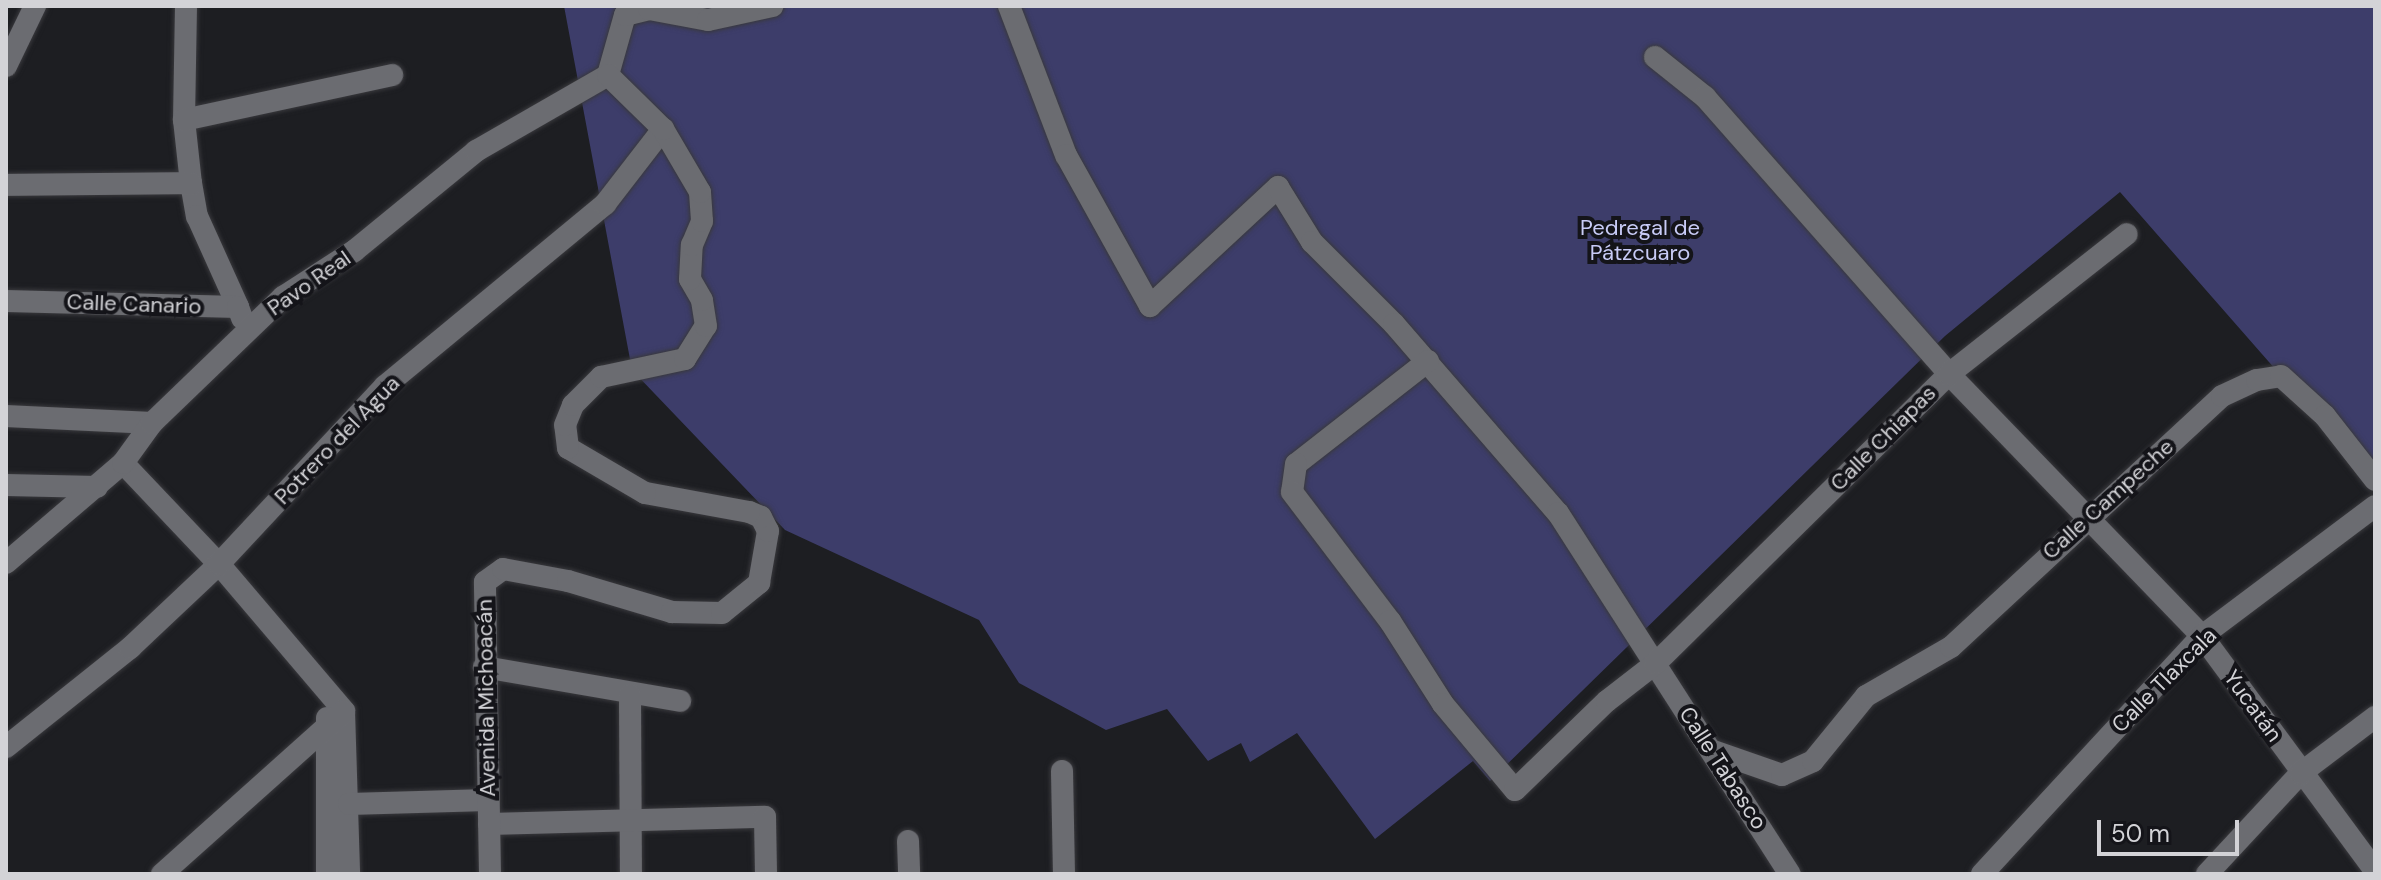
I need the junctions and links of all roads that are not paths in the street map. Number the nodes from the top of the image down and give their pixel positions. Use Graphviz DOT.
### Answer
graph roads {
  1 [pos="35,6"];
  2 [pos="186,6"];
  3 [pos="772,6"];
  4 [pos="1009,6"];
  5 [pos="1655,57"];
  6 [pos="6,66"];
  7 [pos="392,75"];
  8 [pos="608,75"];
  9 [pos="184,120"];
  10 [pos="663,129"];
  11 [pos="191,183"];
  12 [pos="6,185"];
  13 [pos="2127,234"];
  14 [pos="6,301"];
  15 [pos="238,307"];
  16 [pos="246,331"];
  17 [pos="1428,361"];
  18 [pos="1949,374"];
  19 [pos="6,416"];
  20 [pos="152,423"];
  21 [pos="123,463"];
  22 [pos="2375,480"];
  23 [pos="6,485"];
  24 [pos="97,487"];
  25 [pos="2373,509"];
  26 [pos="2084,519"];
  27 [pos="6,563"];
  28 [pos="219,564"];
  29 [pos="2202,636"];
  30 [pos="1656,663"];
  31 [pos="484,667"];
  32 [pos="329,693"];
  33 [pos="630,695"];
  34 [pos="680,701"];
  35 [pos="344,711"];
  36 [pos="2375,717"];
  37 [pos="326,726"];
  38 [pos="6,747"];
  39 [pos="1713,751"];
  40 [pos="1062,771"];
  41 [pos="2301,773"];
  42 [pos="488,800"];
  43 [pos="349,804"];
  44 [pos="629,820"];
  45 [pos="489,824"];
  46 [pos="908,841"];
  47 [pos="2375,871"];
  48 [pos="162,874"];
  49 [pos="327,874"];
  50 [pos="349,874"];
  51 [pos="490,874"];
  52 [pos="631,874"];
  53 [pos="766,874"];
  54 [pos="909,874"];
  55 [pos="1064,874"];
  56 [pos="1790,874"];
  57 [pos="1982,874"];
  58 [pos="2207,874"];
  1 -- 6 [label="street"];
  2 -- 9 [label="street"];
  3 -- 8 [label="street"];
  4 -- 17 [label="street, Calle Tabasco"];
  5 -- 18 [label="street, Yucatán"];
  7 -- 9 [label="street"];
  8 -- 10 [label="street"];
  8 -- 16 [label="street, Pavo Real"];
  9 -- 11 [label="street"];
  10 -- 28 [label="street, Potrero del Agua"];
  10 -- 31 [label="street, Avenida Michoacán"];
  11 -- 12 [label="street"];
  11 -- 15 [label="street"];
  13 -- 18 [label="street, Calle Chiapas"];
  14 -- 15 [label="street, Calle Canario"];
  15 -- 16 [label="street"];
  16 -- 20 [label="street, Pavo Real"];
  17 -- 30 [label="street, Calle Tabasco"];
  17 -- 30 [label="street, Calle Chiapas"];
  18 -- 26 [label="street, Yucatán"];
  18 -- 30 [label="street, Calle Chiapas"];
  19 -- 20 [label="street"];
  20 -- 21 [label="street, Pavo Real"];
  21 -- 24 [label="street, Pavo Real"];
  21 -- 28 [label="street"];
  22 -- 26 [label="street, Calle Campeche"];
  23 -- 24 [label="street"];
  24 -- 27 [label="street, Pavo Real"];
  25 -- 29 [label="street, Calle Tlaxcala"];
  26 -- 29 [label="street, Yucatán"];
  26 -- 39 [label="street, Calle Campeche"];
  28 -- 32 [label="street"];
  28 -- 38 [label="street, Potrero del Agua"];
  29 -- 41 [label="street, Yucatán"];
  29 -- 57 [label="street, Calle Tlaxcala"];
  30 -- 39 [label="street, Calle Tabasco"];
  31 -- 33 [label="street"];
  31 -- 42 [label="street, Avenida Michoacán"];
  32 -- 35 [label="street"];
  32 -- 37 [label="street"];
  33 -- 34 [label="street"];
  33 -- 44 [label="street"];
  35 -- 37 [label="street"];
  35 -- 43 [label="street"];
  36 -- 41 [label="street"];
  37 -- 48 [label="street"];
  37 -- 49 [label="street"];
  39 -- 56 [label="street, Calle Tabasco"];
  40 -- 55 [label="street"];
  41 -- 47 [label="street, Yucatán"];
  41 -- 58 [label="street"];
  42 -- 43 [label="street"];
  42 -- 45 [label="street, Avenida Michoacán"];
  43 -- 50 [label="street"];
  44 -- 45 [label="street"];
  44 -- 52 [label="street"];
  44 -- 53 [label="street"];
  45 -- 51 [label="street, Avenida Michoacán"];
  46 -- 54 [label="street"];
}
